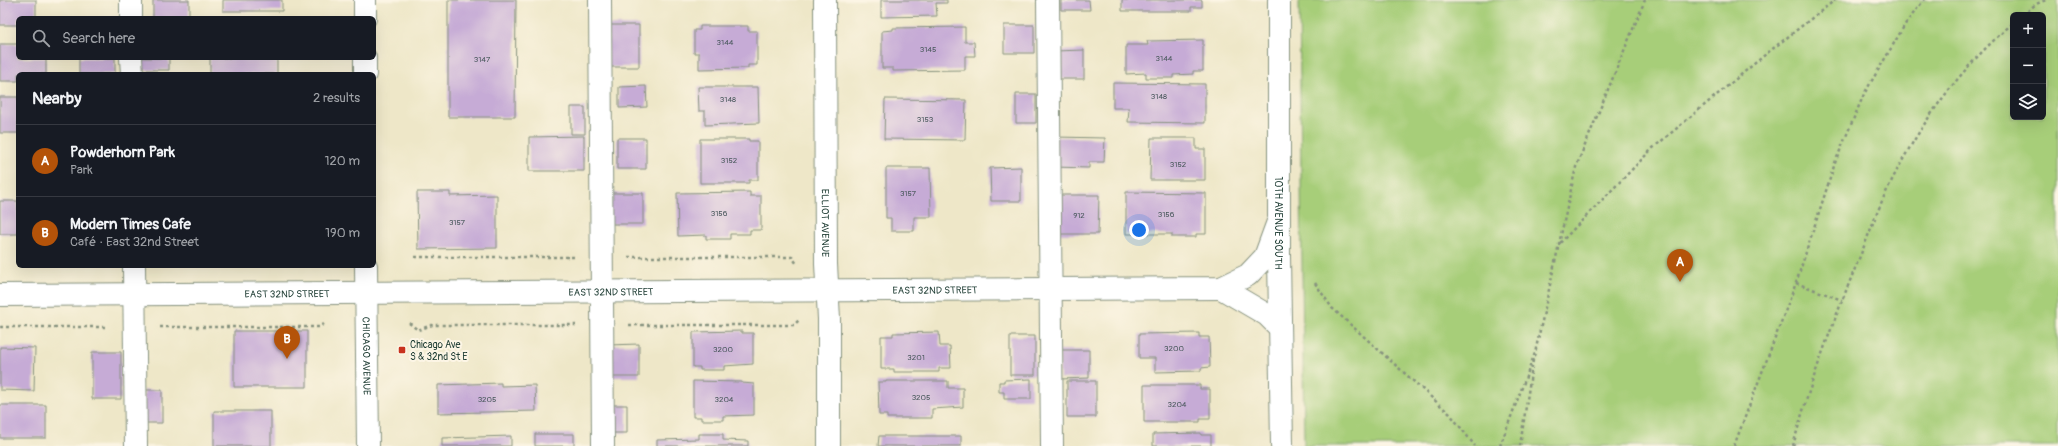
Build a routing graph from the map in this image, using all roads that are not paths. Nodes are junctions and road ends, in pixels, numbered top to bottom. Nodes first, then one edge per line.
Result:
1 (131, 0) edge
2 (365, 0) edge
3 (600, 0) edge
4 (825, 0) edge
5 (1048, 0) edge
6 (1279, 0) edge
7 (131, 16) edge
8 (365, 16) edge
9 (131, 60) edge
10 (365, 60) edge
11 (132, 72) edge
12 (365, 72) edge
13 (1279, 219) junction
14 (134, 268) edge
15 (366, 268) edge
16 (1049, 288) junction
17 (1221, 288) junction
18 (827, 291) junction
19 (601, 293) junction
20 (134, 294) junction
21 (366, 294) junction
22 (0, 295) edge
23 (1280, 328) junction
24 (136, 446) edge
25 (368, 446) edge
26 (603, 446) edge
27 (829, 446) edge
28 (1052, 446) edge
29 (1282, 446) edge

1 - 7 street
2 - 8 street
3 - 19 street
4 - 18 street, ELLIOT AVENUE
5 - 16 street
6 - 13 street, 10TH AVENUE SOUTH
9 - 11 street
10 - 12 street
13 - 17 street, EAST 32ND STREET
13 - 23 street, 10TH AVENUE SOUTH
14 - 20 street
15 - 21 street, CHICAGO AVENUE
16 - 17 street, EAST 32ND STREET
16 - 18 street, EAST 32ND STREET
16 - 28 street
17 - 23 street
18 - 19 street, EAST 32ND STREET
18 - 27 street, ELLIOT AVENUE
19 - 21 street, EAST 32ND STREET
19 - 26 street
20 - 21 street, EAST 32ND STREET
20 - 22 street, EAST 32ND STREET
20 - 24 street
21 - 25 street, CHICAGO AVENUE
23 - 29 street, 10TH AVENUE SOUTH

